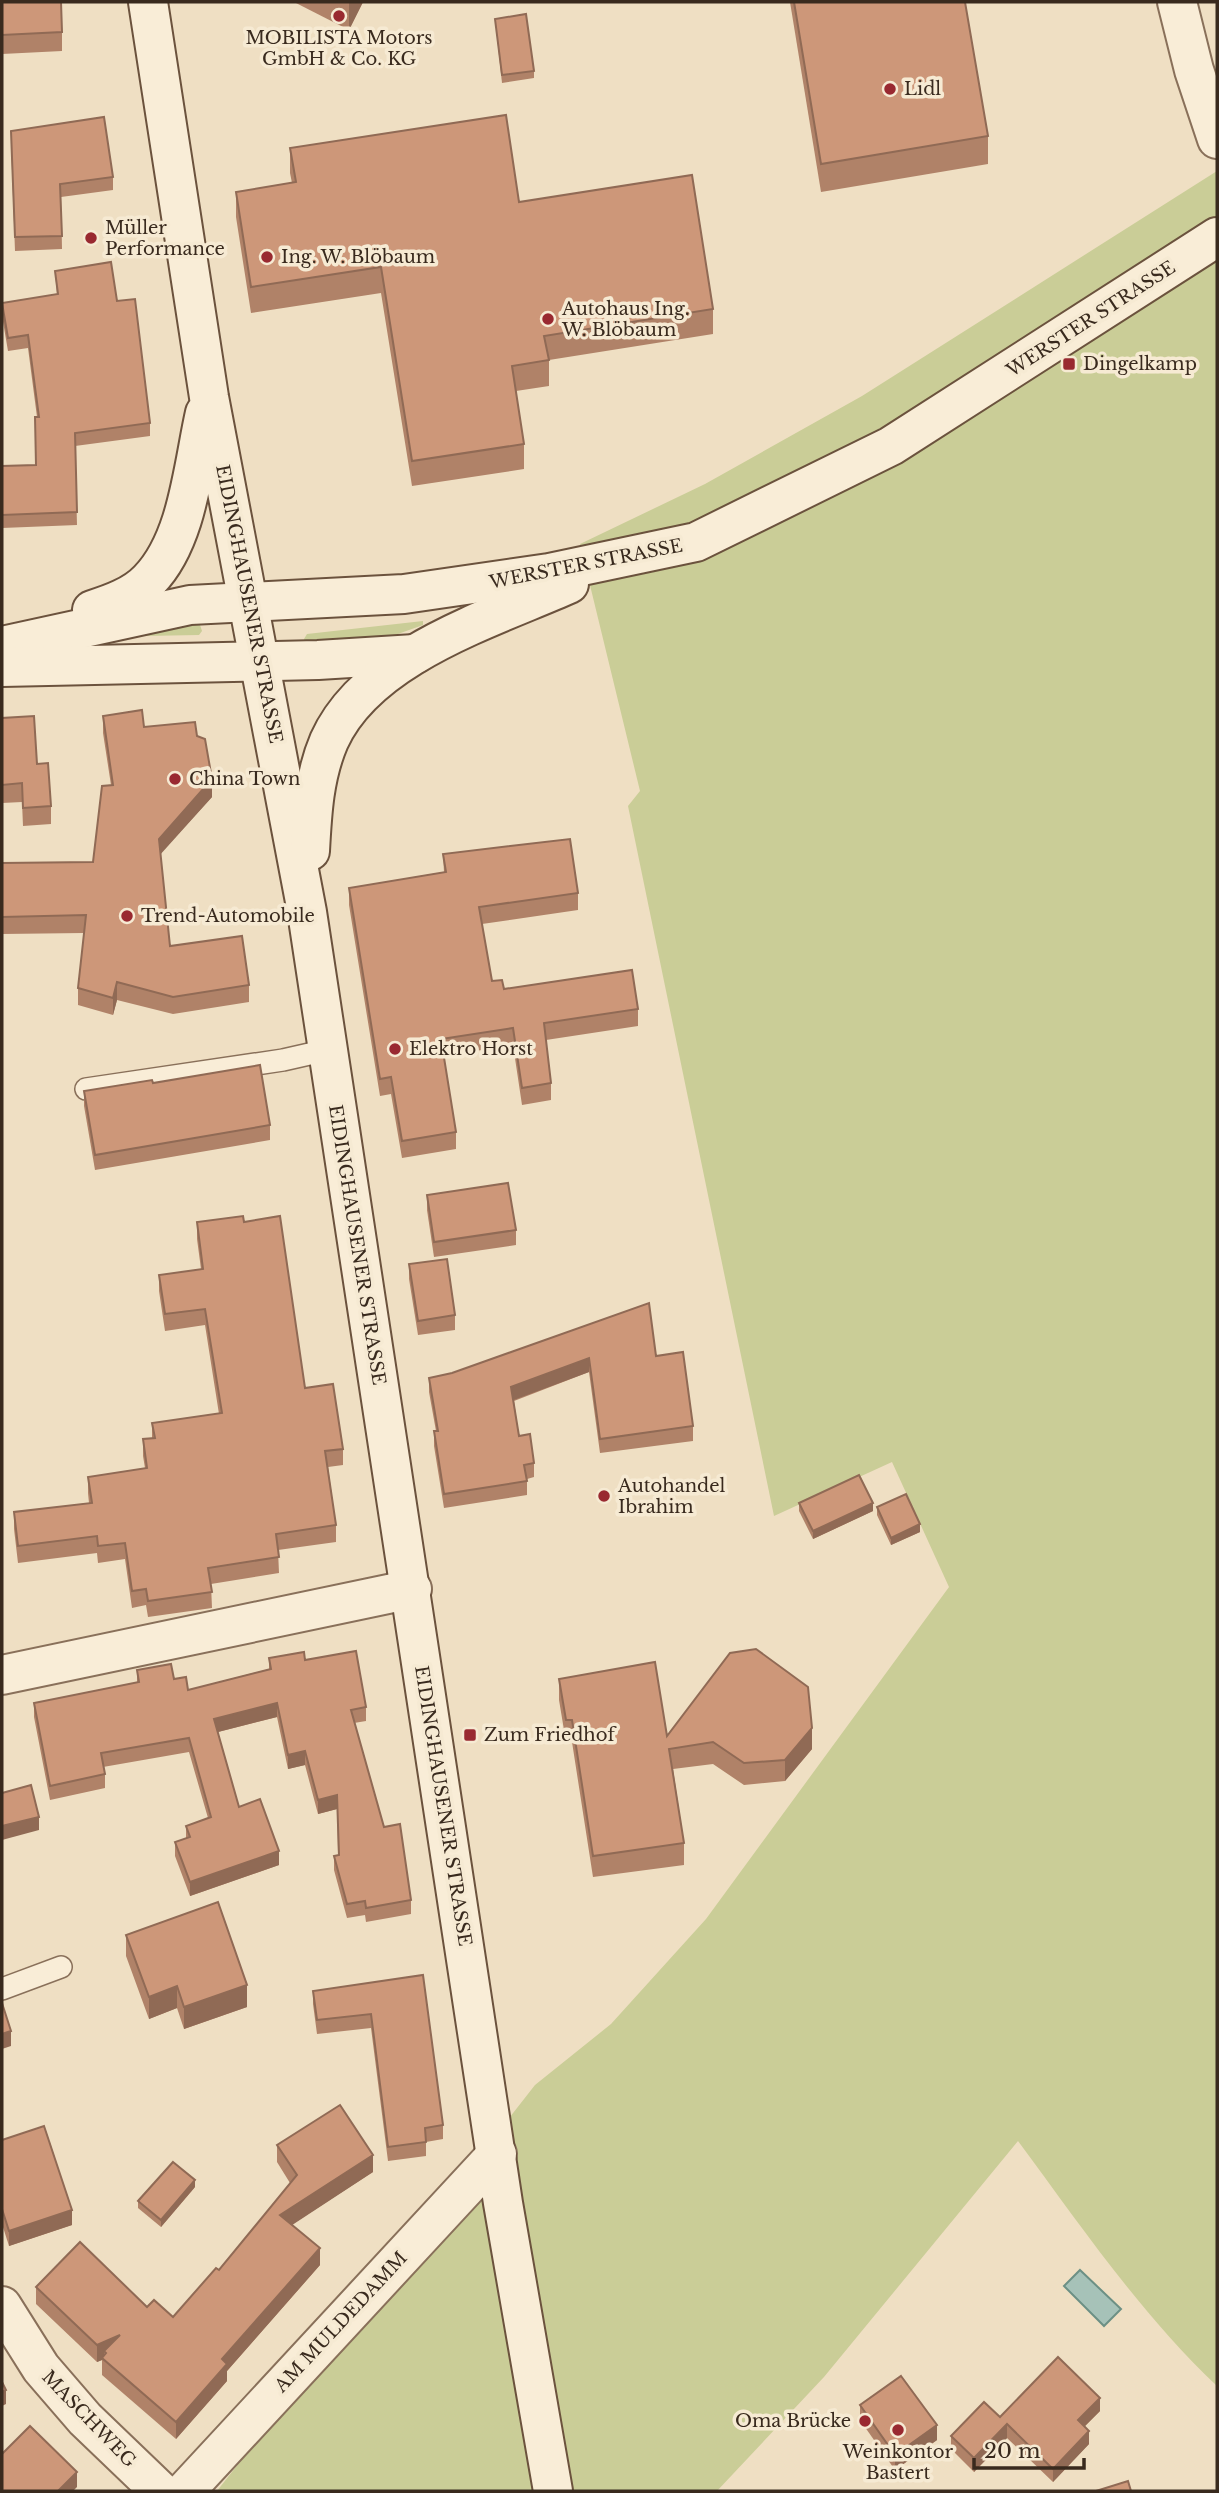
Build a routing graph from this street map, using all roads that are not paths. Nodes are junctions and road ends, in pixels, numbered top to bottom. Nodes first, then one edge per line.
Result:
1 (148, 2) edge
2 (1177, 2) edge
3 (1217, 139) edge
4 (1217, 237) edge
5 (209, 397) junction
6 (621, 560) junction
7 (246, 602) junction
8 (2, 644) edge
9 (415, 654) junction
10 (258, 660) junction
11 (2, 667) edge
12 (307, 912) junction
13 (327, 1050) junction
14 (86, 1089) edge
15 (412, 1589) junction
16 (2, 1675) edge
17 (61, 1967) dead end
18 (2, 1989) edge
19 (496, 2154) junction
20 (2, 2306) edge
21 (160, 2491) edge
22 (185, 2491) edge
23 (553, 2491) edge

1 - 5 main road, EIDINGHAUSENER STRASSE
2 - 3 main road
4 - 6 main road, WERSTER STRASSE
5 - 7 main road, EIDINGHAUSENER STRASSE
5 - 8 main road
6 - 7 main road, WERSTER STRASSE
6 - 9 main road
7 - 8 main road, WERSTER STRASSE
7 - 10 main road, EIDINGHAUSENER STRASSE
9 - 10 main road
9 - 12 main road
10 - 11 main road
10 - 12 main road, EIDINGHAUSENER STRASSE
12 - 13 main road, EIDINGHAUSENER STRASSE
13 - 14 lane
13 - 15 main road, EIDINGHAUSENER STRASSE
15 - 16 main road
15 - 19 main road, EIDINGHAUSENER STRASSE
17 - 18 lane
19 - 22 main road, AM MULDEDAMM
19 - 23 main road, EIDINGHAUSENER STRASSE
20 - 21 main road, MASCHWEG

